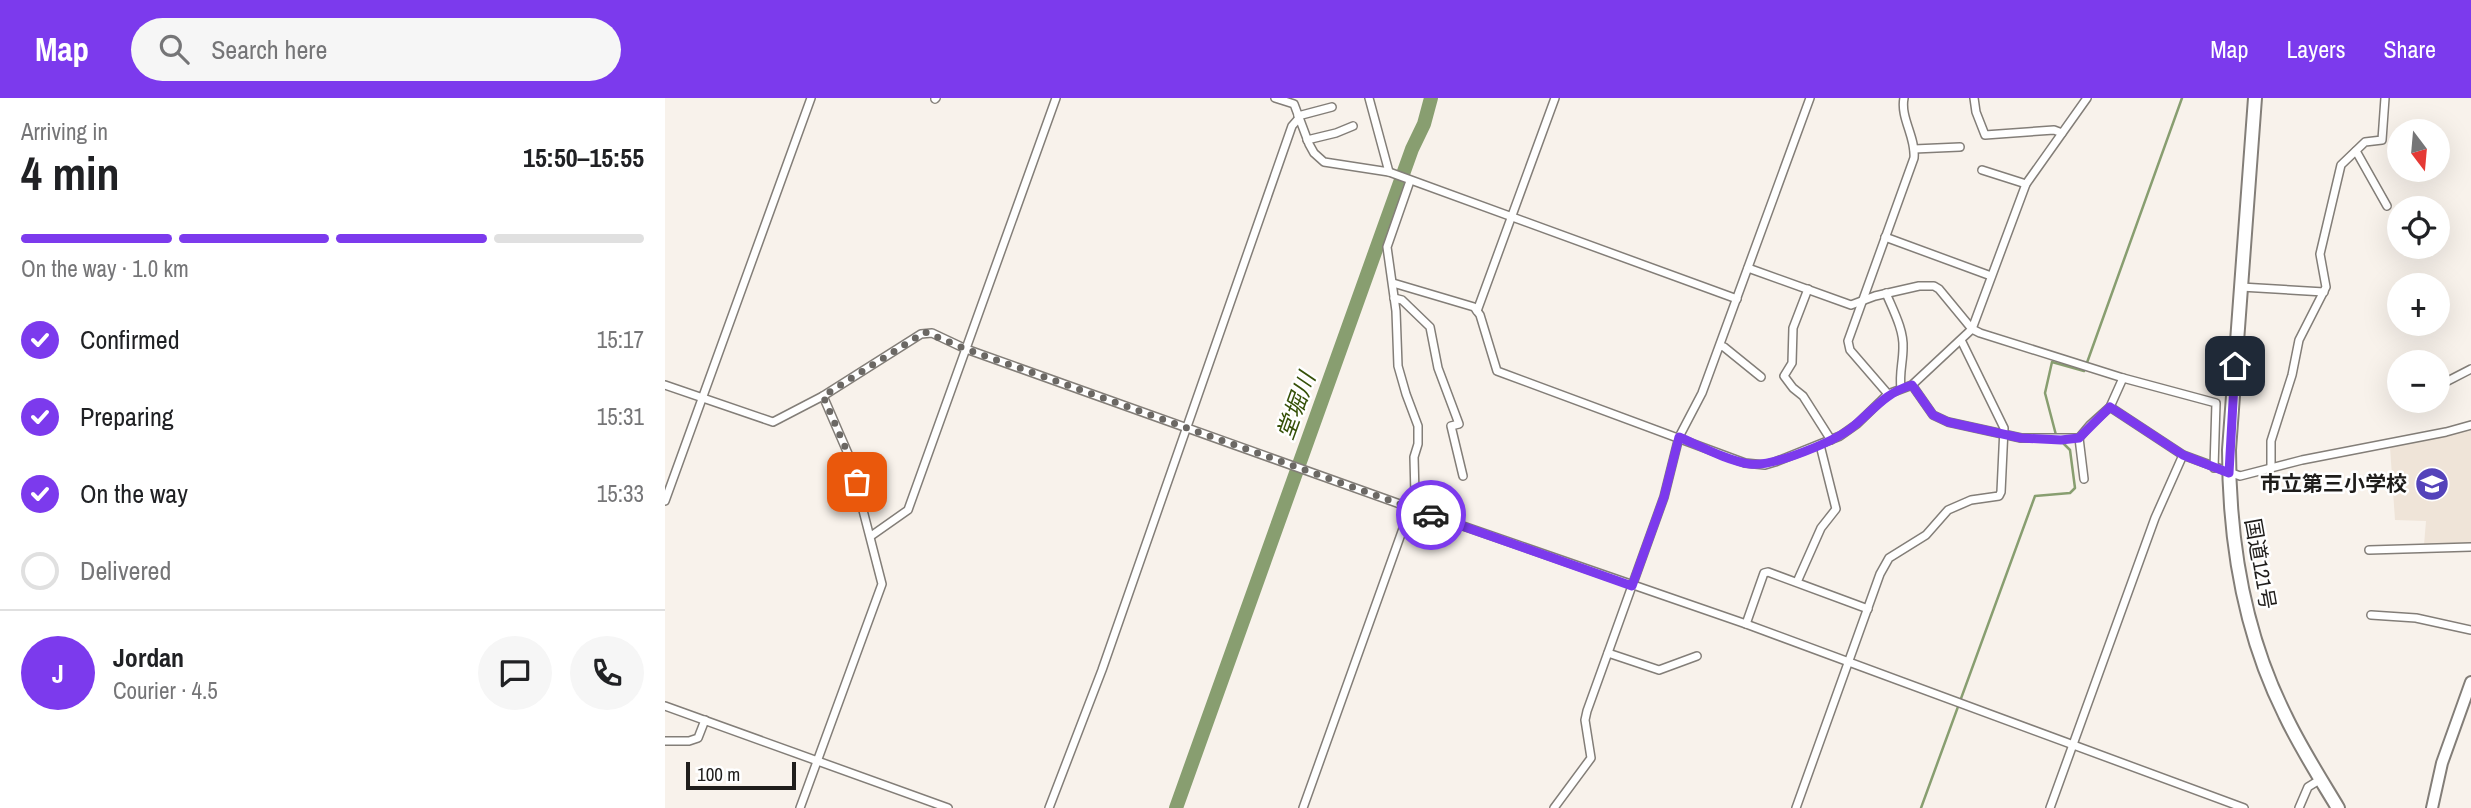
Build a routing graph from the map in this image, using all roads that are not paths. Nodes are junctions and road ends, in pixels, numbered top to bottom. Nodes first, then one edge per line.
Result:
1 (811, 98) edge
2 (1056, 98) edge
3 (1275, 98) edge
4 (1369, 98) edge
5 (1555, 98) edge
6 (1810, 98) edge
7 (1904, 98) edge
8 (1974, 98) edge
9 (2087, 98) edge
10 (2255, 98) edge
11 (2385, 98) edge
12 (1293, 101) edge
13 (1332, 107) dead end
14 (1299, 117) junction
15 (1353, 125) dead end
16 (2062, 133) junction
17 (1307, 140) junction
18 (1960, 147) dead end
19 (1915, 149) junction
20 (2356, 151) junction
21 (1982, 170) dead end
22 (1389, 172) junction
23 (1410, 181) junction
24 (2027, 184) junction
25 (2387, 206) dead end
26 (1511, 215) junction
27 (1885, 237) junction
28 (1748, 268) junction
29 (1991, 276) junction
30 (1393, 283) junction
31 (2241, 287) junction
32 (1808, 289) junction
33 (2324, 292) junction
34 (1886, 293) junction
35 (1394, 298) junction
36 (1737, 299) junction
37 (1860, 303) junction
38 (1477, 311) junction
39 (1972, 329) junction
40 (1961, 340) junction
41 (1720, 346) junction
42 (966, 349) junction
43 (2471, 369) edge
44 (1761, 377) dead end
45 (2123, 378) junction
46 (2450, 380) edge
47 (665, 385) edge
48 (1912, 385) junction
49 (1901, 388) junction
50 (1888, 394) junction
51 (823, 396) junction
52 (702, 398) junction
53 (2110, 407) junction
54 (2471, 425) edge
55 (1185, 426) junction
56 (2004, 435) junction
57 (1679, 437) junction
58 (2079, 438) junction
59 (1831, 440) junction
60 (1820, 445) junction
61 (2183, 455) junction
62 (2214, 468) junction
63 (2271, 468) junction
64 (2229, 473) junction
65 (1463, 476) dead end
66 (2084, 479) dead end
67 (665, 501) edge
68 (1411, 509) junction
69 (871, 537) junction
70 (2471, 547) edge
71 (2369, 550) dead end
72 (1797, 582) junction
73 (1632, 586) junction
74 (1868, 608) junction
75 (2371, 615) dead end
76 (1746, 624) junction
77 (2471, 630) edge
78 (1608, 653) junction
79 (1696, 656) dead end
80 (1849, 663) junction
81 (2471, 682) edge
82 (665, 706) edge
83 (705, 720) junction
84 (665, 741) edge
85 (2073, 744) junction
86 (817, 760) junction
87 (2321, 779) junction
88 (800, 808) edge
89 (948, 808) edge
90 (1049, 808) edge
91 (1303, 808) edge
92 (1554, 808) edge
93 (1796, 808) edge
94 (2050, 808) edge
95 (2244, 808) edge
96 (2299, 808) edge
97 (2339, 808) edge
98 (2432, 808) edge

1 - 52 street
2 - 42 street
3 - 12 street
4 - 22 street
5 - 26 street
6 - 28 street
7 - 19 street
8 - 16 street
9 - 16 street
10 - 31 highway, 国道121号
11 - 20 street
12 - 14 street
13 - 14 street
14 - 17 street
14 - 55 street
15 - 17 street
16 - 24 street
17 - 22 street
18 - 19 street
19 - 27 street
20 - 25 street
20 - 33 street
21 - 24 street
22 - 23 street
23 - 26 street
23 - 30 street
24 - 29 street
26 - 36 street
26 - 38 street
27 - 29 street
27 - 37 street
28 - 32 street
28 - 36 street
29 - 39 street
30 - 35 street
30 - 38 street
31 - 33 street
31 - 64 highway, 国道121号
32 - 37 street
32 - 59 street
33 - 63 street
34 - 37 street
34 - 39 street
34 - 49 street
35 - 65 street
35 - 68 street
36 - 41 street
37 - 50 street
38 - 57 street
39 - 40 street
39 - 45 street
40 - 48 street
40 - 56 street
41 - 44 street
41 - 57 street
42 - 51 street
42 - 55 street
42 - 69 street
43 - 46 street
45 - 53 street
45 - 62 street
47 - 52 street
48 - 49 street
48 - 56 street
49 - 50 street
50 - 59 street
51 - 52 street
51 - 69 street
52 - 67 street
53 - 58 street
53 - 61 street
54 - 63 street
55 - 68 street
55 - 90 street
56 - 58 street
56 - 74 street
57 - 60 street
57 - 73 street
58 - 66 street
59 - 60 street
60 - 72 street
61 - 62 street
61 - 85 street
62 - 64 street
63 - 64 street
64 - 87 highway, 国道121号
68 - 73 street
68 - 91 street
69 - 86 street
70 - 71 street
72 - 74 street
72 - 76 street
73 - 76 street
73 - 78 street
74 - 80 street
75 - 77 street
76 - 80 street
78 - 79 street
78 - 92 street
80 - 85 street
80 - 93 street
81 - 98 main road
82 - 83 street
83 - 84 street
83 - 86 street
85 - 94 street
85 - 95 street
86 - 88 street
86 - 89 street
87 - 96 street
87 - 97 highway, 国道121号

